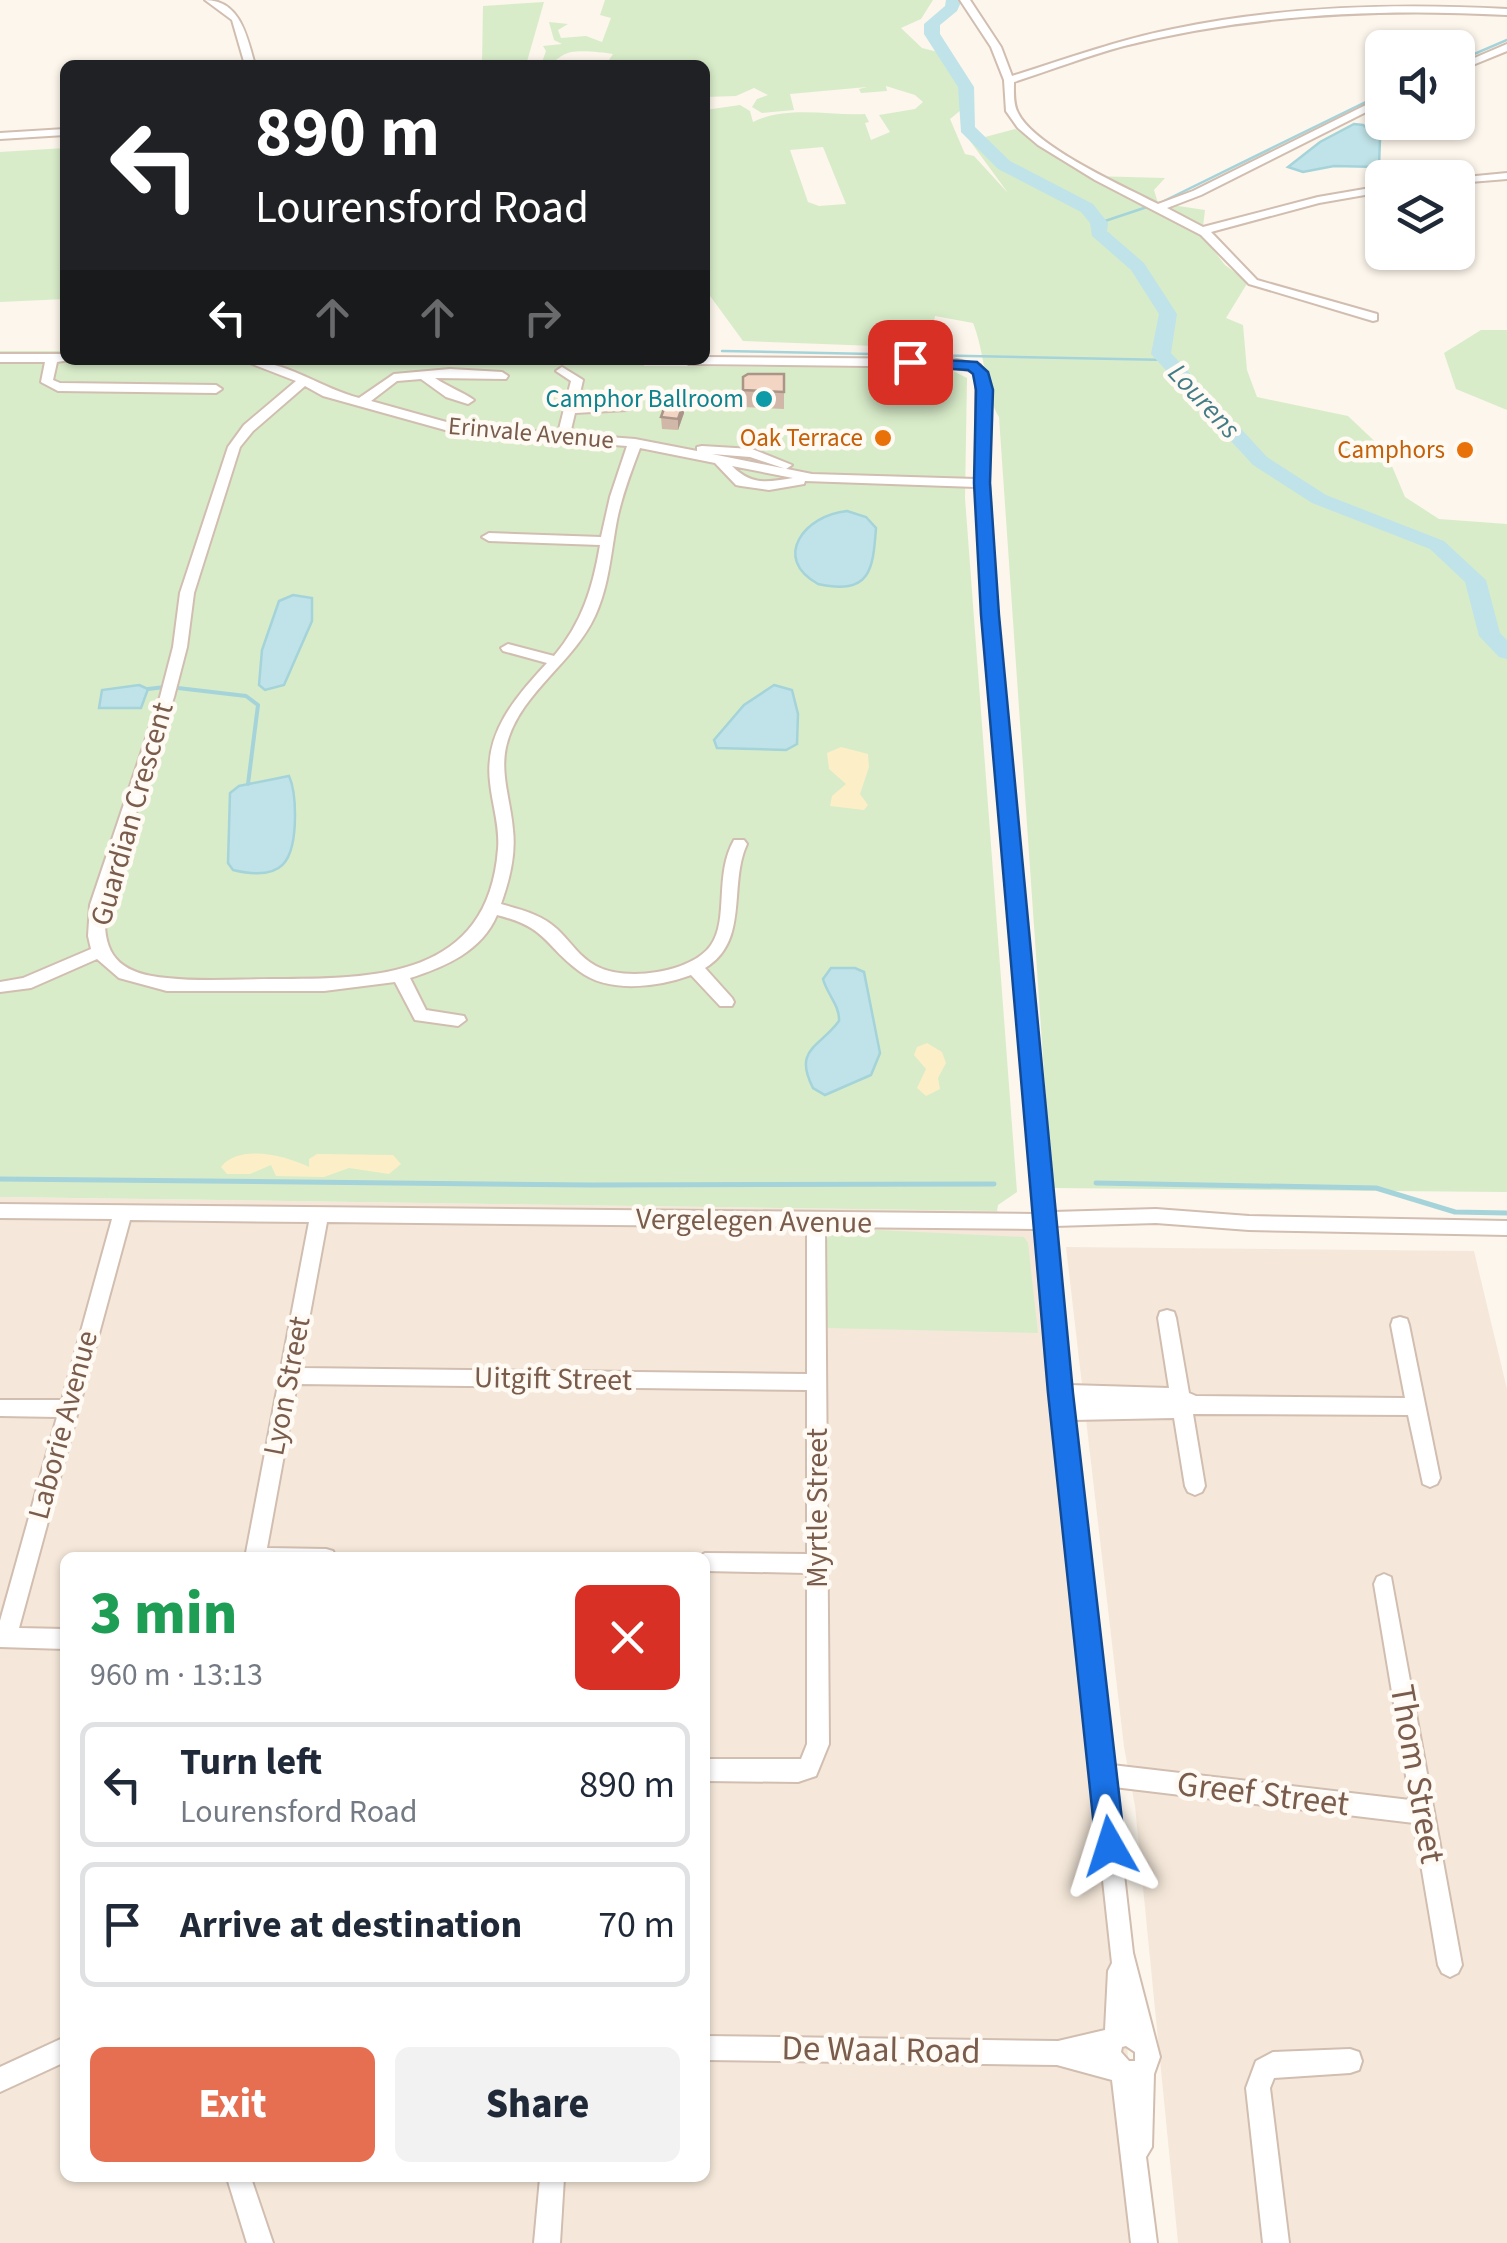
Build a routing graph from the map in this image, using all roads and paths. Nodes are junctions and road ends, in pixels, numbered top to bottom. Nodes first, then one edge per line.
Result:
1 (210, 0) edge
2 (965, 0) edge
3 (1507, 12) edge
4 (1507, 46) edge
5 (248, 60) edge
6 (1475, 60) edge
7 (1009, 80) junction
8 (1365, 108) edge
9 (60, 132) edge
10 (0, 136) edge
11 (1507, 176) edge
12 (1475, 179) edge
13 (1365, 192) edge
14 (1158, 208) junction
15 (1202, 231) junction
16 (1373, 316) dead end
17 (0, 358) edge
18 (59, 358) edge
19 (710, 360) edge
20 (263, 365) edge
21 (562, 371) dead end
22 (502, 376) dead end
23 (426, 378) junction
24 (306, 379) junction
25 (216, 389) dead end
26 (320, 390) junction
27 (289, 399) junction
28 (468, 400) dead end
29 (361, 404) junction
30 (628, 406) dead end
31 (568, 410) junction
32 (563, 437) junction
33 (635, 443) junction
34 (662, 449) junction
35 (691, 455) junction
36 (786, 465) junction
37 (811, 477) junction
38 (982, 480) junction
39 (489, 537) dead end
40 (608, 540) junction
41 (508, 648) dead end
42 (555, 661) junction
43 (740, 844) dead end
44 (493, 908) junction
45 (99, 952) junction
46 (695, 968) junction
47 (401, 976) junction
48 (2, 987) edge
49 (726, 1002) dead end
50 (458, 1020) dead end
51 (0, 1211) edge
52 (122, 1213) junction
53 (319, 1215) junction
54 (1046, 1221) junction
55 (816, 1222) junction
56 (1507, 1228) edge
57 (1167, 1318) dead end
58 (1400, 1325) dead end
59 (289, 1376) junction
60 (817, 1382) junction
61 (1061, 1402) junction
62 (1186, 1404) junction
63 (1414, 1406) junction
64 (0, 1408) edge
65 (67, 1409) junction
66 (1430, 1478) dead end
67 (1196, 1486) dead end
68 (256, 1552) edge
69 (710, 1562) edge
70 (817, 1564) junction
71 (1384, 1584) dead end
72 (3, 1637) edge
73 (60, 1639) edge
74 (710, 1770) edge
75 (1103, 1775) junction
76 (1424, 1813) junction
77 (1450, 1965) dead end
78 (1123, 2038) junction
79 (710, 2048) edge
80 (60, 2051) edge
81 (1057, 2053) junction
82 (1350, 2061) dead end
83 (1127, 2072) junction
84 (0, 2080) edge
85 (240, 2182) edge
86 (552, 2182) edge
87 (260, 2243) edge
88 (546, 2243) edge
89 (1144, 2243) edge
90 (1276, 2243) edge

1 - 5 street
2 - 7 street
3 - 7 street
4 - 6 street
7 - 14 street
8 - 14 street
9 - 10 street
11 - 12 street
13 - 15 street
14 - 15 street
15 - 16 street
17 - 18 street
18 - 25 street
19 - 38 street
20 - 24 street, Erinvale Avenue
21 - 31 street
22 - 23 street
23 - 28 street
23 - 29 street
24 - 26 street, Erinvale Avenue
24 - 27 street, Guardian Crescent
26 - 27 street, Guardian Crescent
26 - 29 street, Erinvale Avenue
27 - 45 street, Guardian Crescent
29 - 32 street, Erinvale Avenue
30 - 31 street
31 - 32 street
32 - 33 street, Erinvale Avenue
33 - 34 street, Erinvale Avenue
33 - 40 street, Guardian Crescent
34 - 35 street, Erinvale Avenue
34 - 36 street
35 - 36 street
35 - 37 street, Erinvale Avenue
36 - 37 street
37 - 38 street
38 - 54 street
39 - 40 street
40 - 42 street, Guardian Crescent
41 - 42 street
42 - 44 street, Guardian Crescent
43 - 46 street
44 - 46 street
44 - 47 street, Guardian Crescent
45 - 47 street, Guardian Crescent
45 - 48 street
46 - 49 street
47 - 50 street
51 - 52 street, Vergelegen Avenue
52 - 53 street, Vergelegen Avenue
52 - 65 street, Laborie Avenue
53 - 55 street, Vergelegen Avenue
53 - 59 street, Lyon Street
54 - 55 street, Vergelegen Avenue
54 - 56 street, Vergelegen Avenue
54 - 61 street
55 - 60 street, Myrtle Street
57 - 62 street
58 - 63 street
59 - 60 street, Uitgift Street
59 - 68 street, Lyon Street
60 - 70 street, Myrtle Street
61 - 62 street
61 - 75 street
62 - 63 street
62 - 67 street
63 - 66 street
64 - 65 street
65 - 72 street, Laborie Avenue
69 - 70 street
70 - 74 street, Myrtle Street
71 - 76 street, Thom Street
72 - 73 street
75 - 76 street, Greef Street
75 - 78 street
76 - 77 street, Thom Street
78 - 81 street, De Waal Road
78 - 83 street
78 - 83 street
79 - 81 street, De Waal Road
80 - 84 street
81 - 83 street, De Waal Road
82 - 90 street
83 - 89 street
85 - 87 street
86 - 88 street

